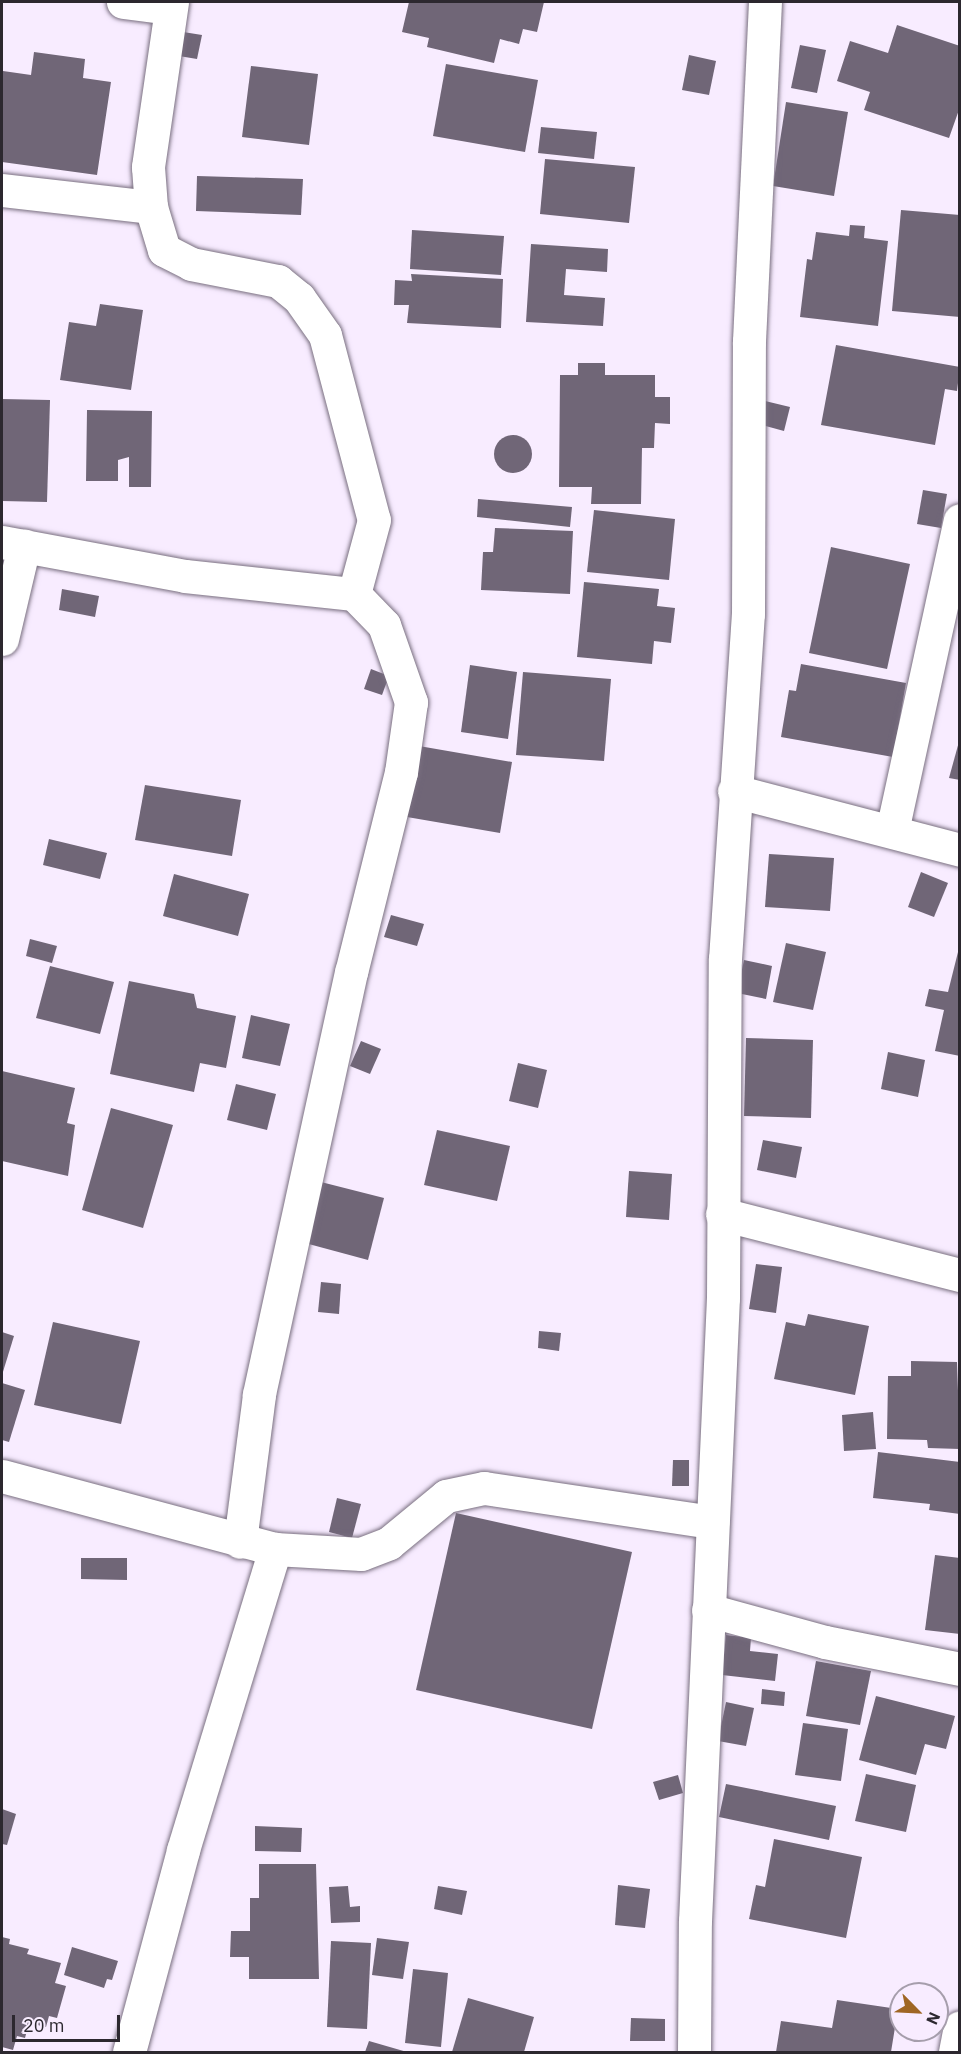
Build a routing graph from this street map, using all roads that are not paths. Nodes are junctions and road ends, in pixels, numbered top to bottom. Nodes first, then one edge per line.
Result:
1 (123, 2) edge
2 (765, 2) edge
3 (171, 5) edge
4 (2, 190) edge
5 (151, 207) junction
6 (960, 520) edge
7 (13, 544) edge
8 (354, 594) junction
9 (2, 639) edge
10 (734, 791) junction
11 (892, 831) junction
12 (960, 850) edge
13 (722, 1214) junction
14 (960, 1275) edge
15 (2, 1476) edge
16 (712, 1522) junction
17 (240, 1542) junction
18 (275, 1549) junction
19 (708, 1610) junction
20 (960, 1669) edge
21 (960, 2027) edge
22 (129, 2052) edge
23 (694, 2052) edge
24 (955, 2052) edge

1 - 3 street
2 - 10 street
3 - 5 street
4 - 5 street
5 - 8 street
6 - 11 street
7 - 8 street
7 - 9 street
8 - 17 street
10 - 11 street
10 - 13 street
11 - 12 street
13 - 14 street
13 - 16 street
15 - 17 street
16 - 18 street
16 - 19 street
17 - 18 street
18 - 22 street
19 - 20 street
19 - 23 street
21 - 24 street

